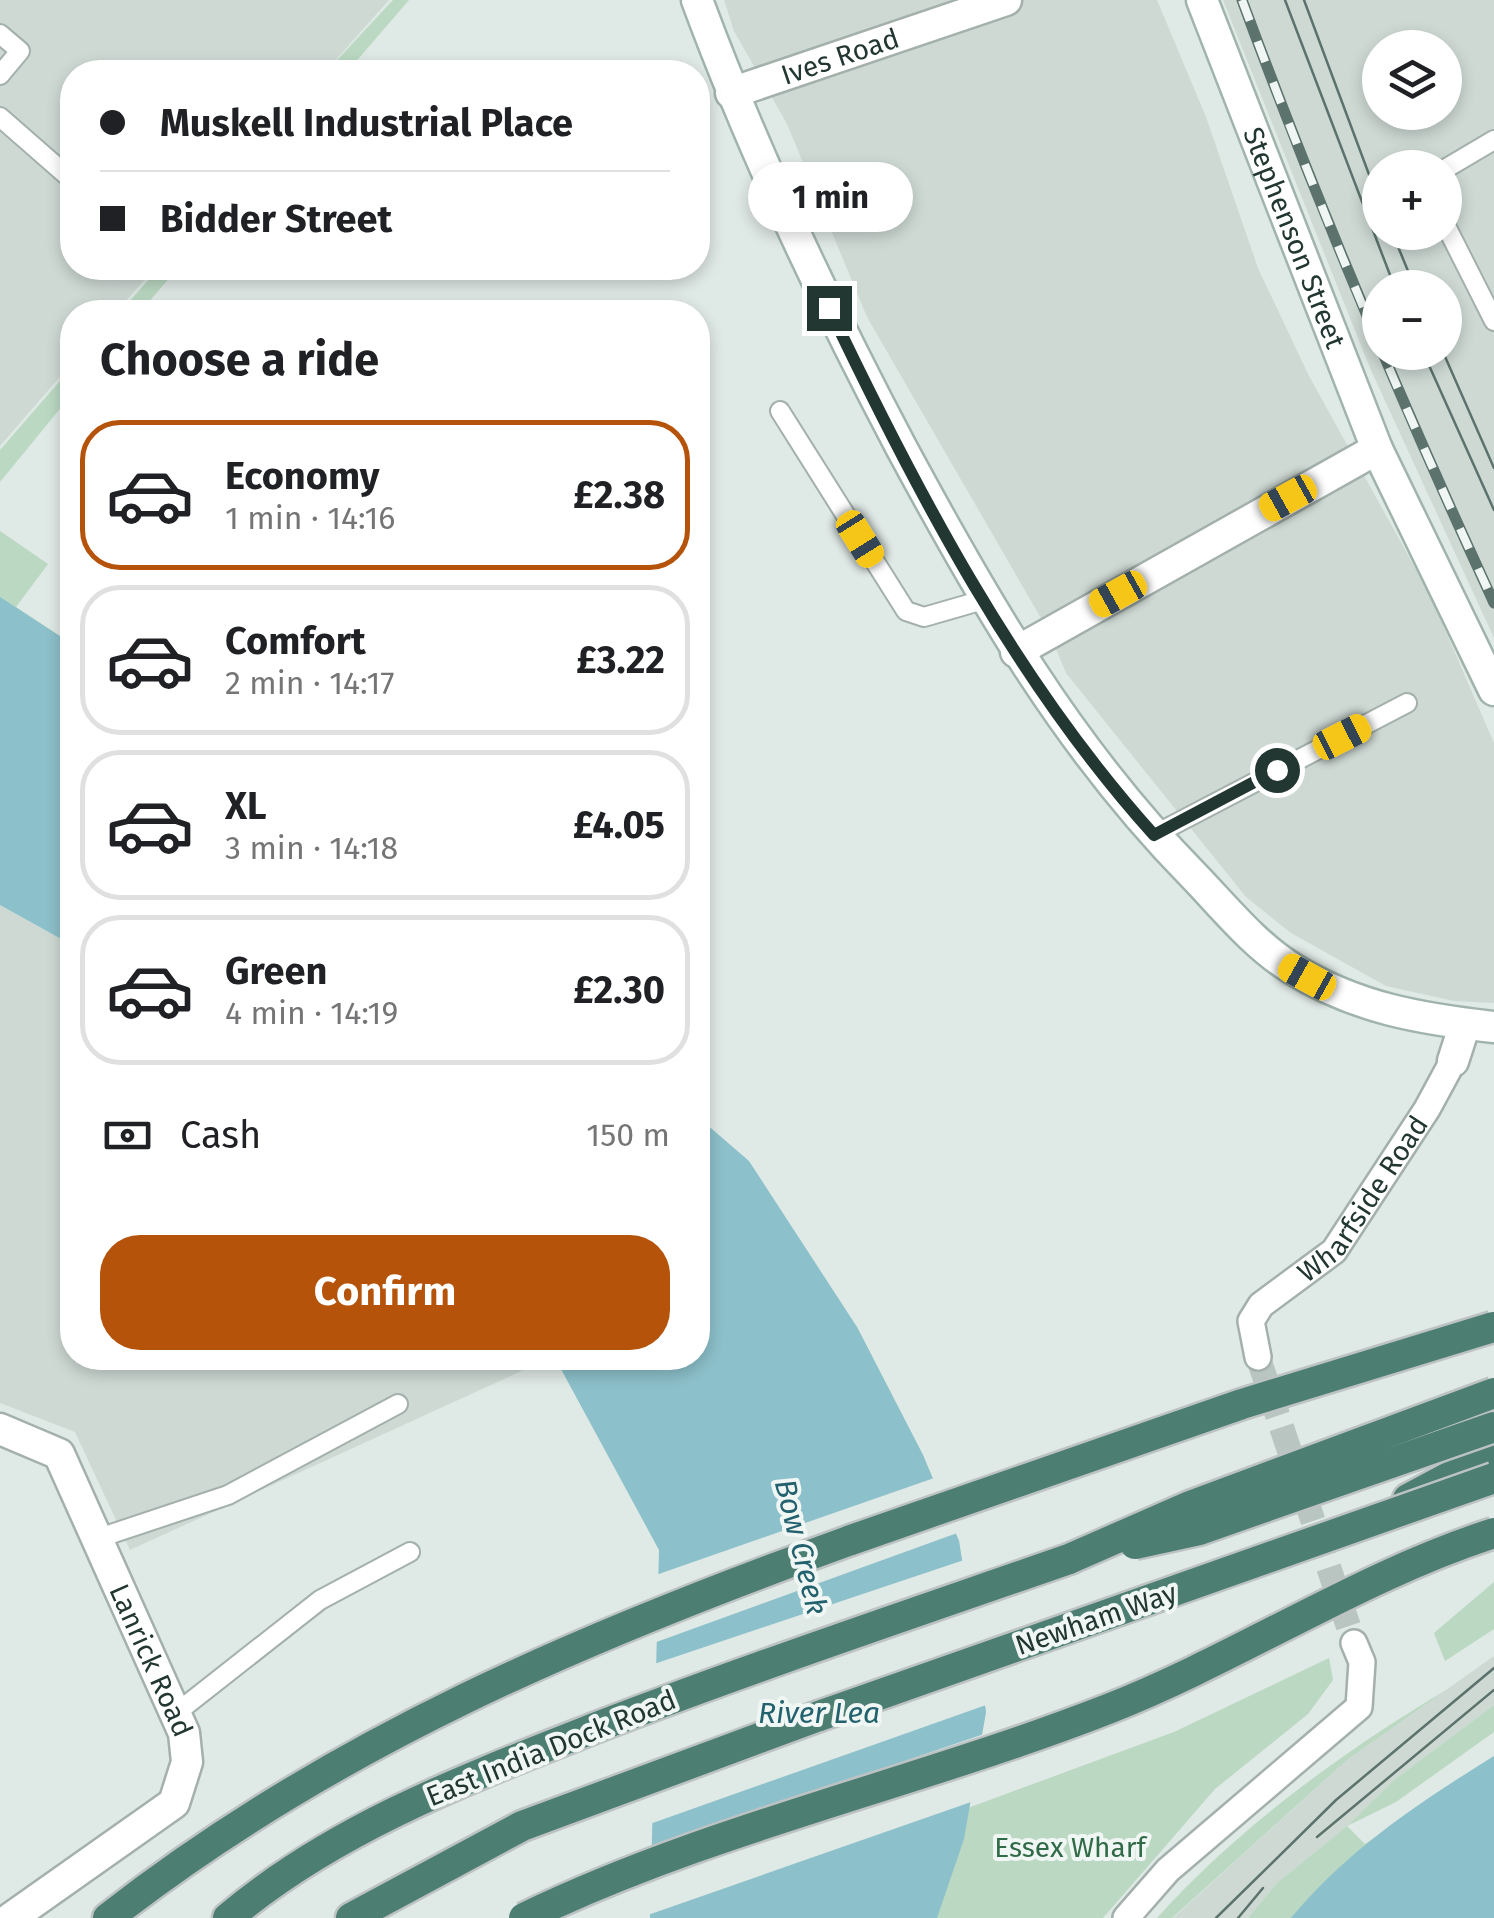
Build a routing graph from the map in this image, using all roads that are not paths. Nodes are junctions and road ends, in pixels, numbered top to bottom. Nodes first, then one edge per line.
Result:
1 (696, 0) edge
2 (1006, 0) edge
3 (1202, 0) edge
4 (0, 34) edge
5 (0, 74) edge
6 (731, 93) junction
7 (0, 117) edge
8 (1494, 140) edge
9 (1462, 158) edge
10 (60, 170) edge
11 (1458, 250) edge
12 (1494, 321) edge
13 (780, 412) dead end
14 (1377, 448) junction
15 (983, 600) junction
16 (1016, 652) junction
17 (1494, 690) edge
18 (1407, 703) dead end
19 (1154, 835) junction
20 (1480, 1025) edge
21 (1452, 1060) joint
22 (1494, 1327) edge
23 (1258, 1356) tunnel mouth
24 (1494, 1392) edge
25 (398, 1404) dead end
26 (1494, 1427) edge
27 (0, 1429) edge
28 (1494, 1453) edge
29 (1494, 1478) edge
30 (1371, 1518) junction
31 (1494, 1533) edge
32 (96, 1539) junction
33 (410, 1552) dead end
34 (1069, 1559) junction
35 (880, 1624) joint
36 (1354, 1643) tunnel mouth
37 (175, 1714) junction
38 (411, 1886) junction
39 (229, 1915) edge
40 (11, 1918) edge
41 (108, 1918) edge
42 (351, 1918) edge
43 (376, 1918) edge
44 (524, 1918) edge
45 (1126, 1918) edge

1 - 6 main road
2 - 6 main road, Ives Road
3 - 14 main road, Stephenson Street
4 - 5 lane
6 - 15 main road
7 - 10 lane
8 - 9 lane
11 - 12 lane
13 - 15 lane
14 - 16 main road
14 - 17 main road, Stephenson Street
15 - 16 main road
16 - 19 main road
18 - 19 lane
19 - 20 main road
20 - 21 main road, Wharfside Road
21 - 23 street, Wharfside Road
22 - 41 highway, bridge
24 - 34 highway, Newham Way, bridge
25 - 32 lane
26 - 34 highway, Newham Way, bridge
27 - 32 main road, Lanrick Road
28 - 30 highway, Newham Way, bridge
29 - 30 highway, Newham Way, bridge
30 - 38 highway, Newham Way, bridge
31 - 44 highway, bridge
32 - 37 main road, Lanrick Road
33 - 37 lane
34 - 35 highway, Newham Way
35 - 39 highway, East India Dock Road
36 - 45 street
37 - 40 main road, Lanrick Road
38 - 42 highway
38 - 43 highway

